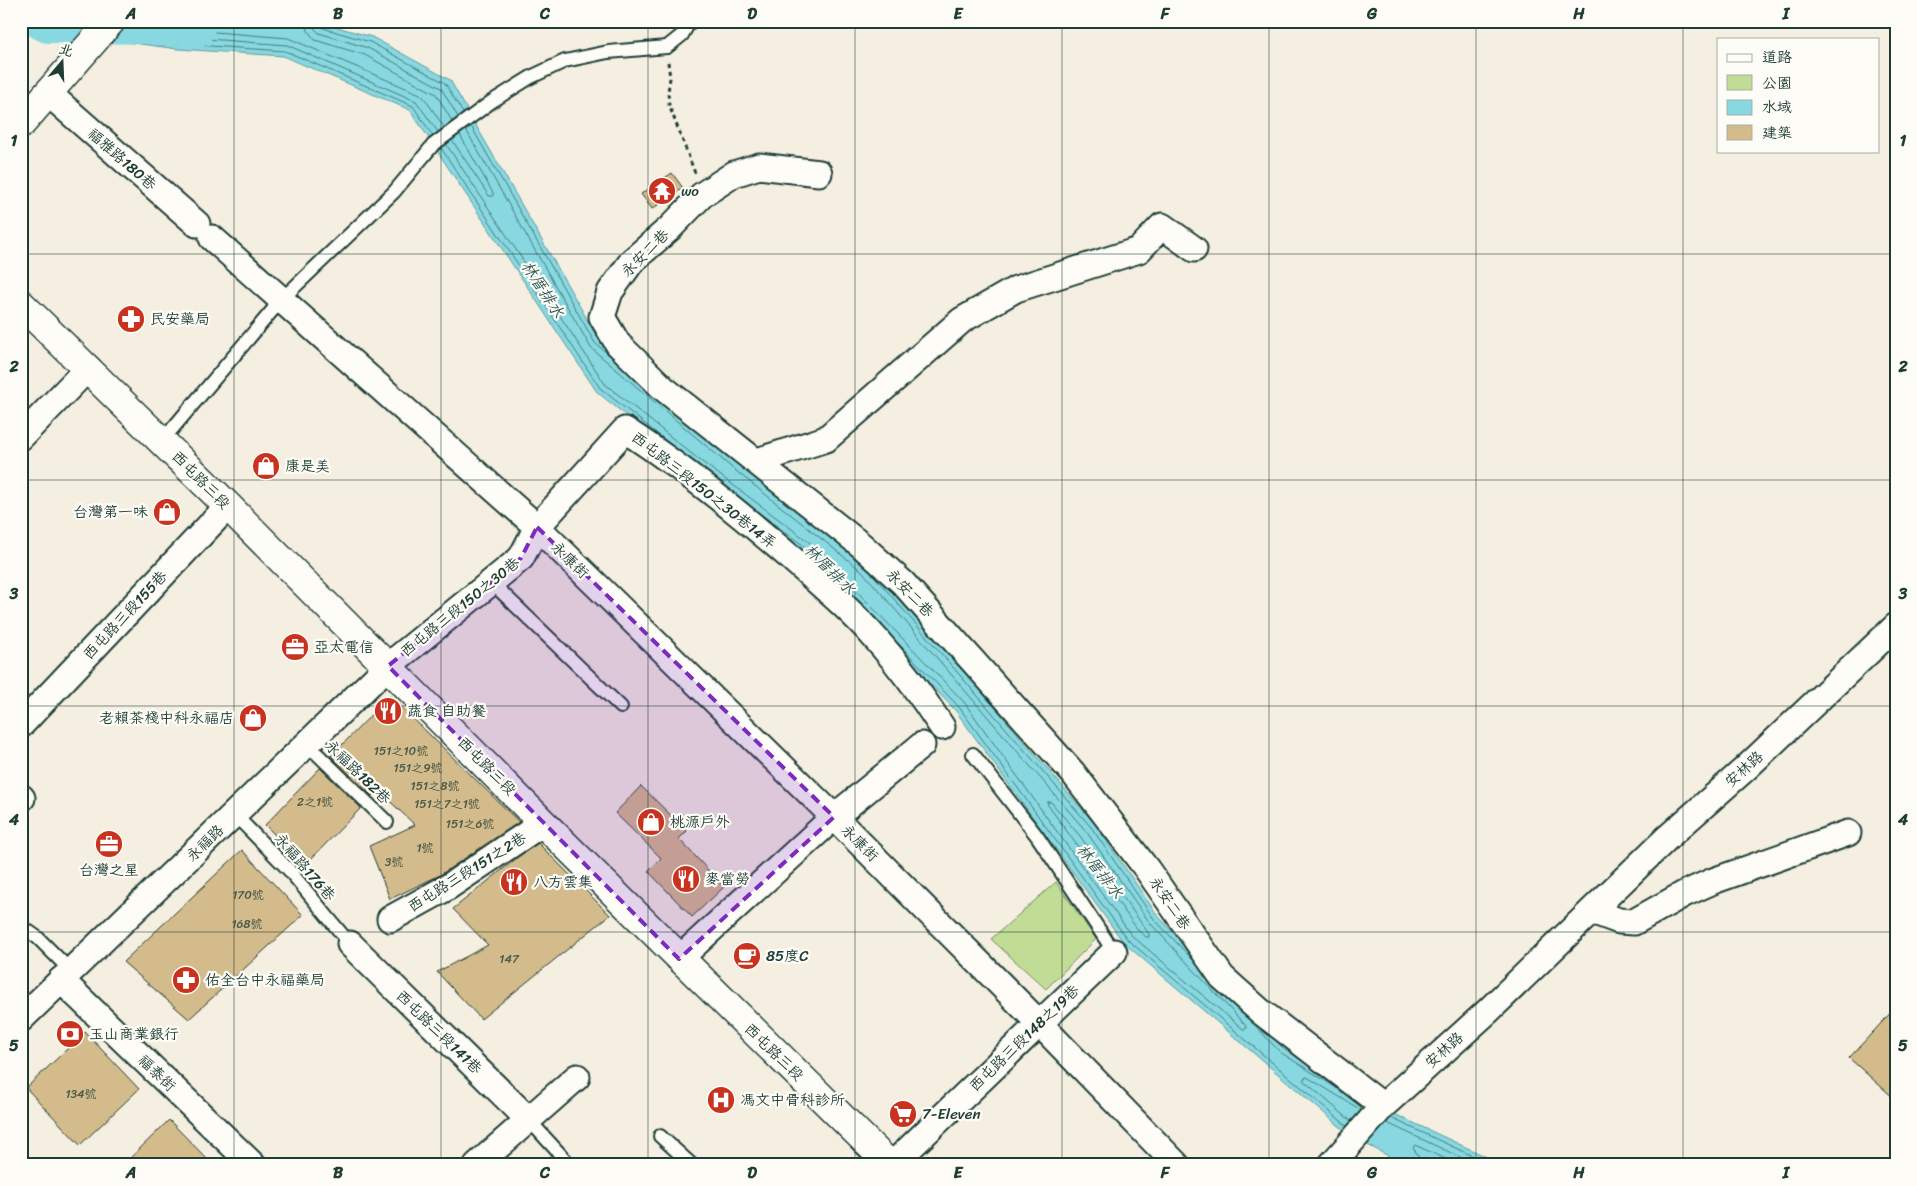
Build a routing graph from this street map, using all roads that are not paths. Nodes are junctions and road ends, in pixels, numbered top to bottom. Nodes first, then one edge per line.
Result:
1 (111, 21) edge
2 (690, 21) edge
3 (48, 93) junction
4 (21, 124) edge
5 (819, 173) dead end
6 (680, 204) road end
7 (1194, 249) dead end
8 (282, 300) junction
9 (21, 304) edge
10 (602, 317) junction
11 (88, 368) junction
12 (625, 430) joint
13 (21, 437) edge
14 (162, 441) junction
15 (756, 461) junction
16 (228, 506) junction
17 (537, 527) junction
18 (491, 582) junction
19 (1896, 626) edge
20 (388, 666) junction
21 (621, 707) dead end
22 (21, 725) edge
23 (942, 727) dead end
24 (307, 744) junction
25 (922, 744) dead end
26 (973, 754) dead end
27 (234, 814) junction
28 (834, 817) junction
29 (387, 822) dead end
30 (543, 823) junction
31 (1848, 833) dead end
32 (1592, 911) junction
33 (390, 919) dead end
34 (21, 926) edge
35 (350, 944) joint
36 (1114, 952) joint
37 (680, 959) junction
38 (66, 976) junction
39 (21, 1019) edge
40 (1039, 1023) junction
41 (577, 1077) dead end
42 (1383, 1106) junction
43 (528, 1119) junction
44 (660, 1136) dead end
45 (1343, 1160) edge
46 (253, 1165) edge
47 (477, 1165) edge
48 (570, 1165) edge
49 (692, 1165) edge
50 (891, 1165) edge
51 (1177, 1165) edge

1 - 3 street
2 - 8 lane
3 - 4 street
3 - 8 street, 福雅路180巷
5 - 10 street, 永安二巷
6 - 10 street
7 - 15 street
8 - 14 lane
8 - 17 street, 永康街
9 - 11 street, 西屯路三段
10 - 15 street, 永安二巷
11 - 13 street
11 - 14 street, 西屯路三段
12 - 17 street, 西屯路三段150之30巷
12 - 23 street, 西屯路三段150之30巷14弄
14 - 16 street, 西屯路三段
15 - 42 street, 永安二巷
16 - 20 street, 西屯路三段
16 - 22 street, 西屯路三段155巷
17 - 18 street, 西屯路三段150之30巷
17 - 28 street, 永康街
18 - 20 street, 西屯路三段150之30巷
18 - 21 lane
19 - 32 street, 安林路
20 - 24 street, 永福路
20 - 30 street, 西屯路三段
24 - 27 street, 永福路
24 - 29 lane, 永福路182巷
25 - 28 street
26 - 36 lane
27 - 35 lane, 永福路176巷
27 - 38 street, 永福路
28 - 37 street
28 - 40 street, 永康街
30 - 33 street, 西屯路三段151之2巷
30 - 37 street, 西屯路三段
31 - 32 street
32 - 42 street, 安林路
34 - 38 lane
35 - 43 street, 西屯路三段141巷
36 - 40 street, 西屯路三段148之19巷
37 - 50 street, 西屯路三段
38 - 39 street, 永福路
38 - 46 street, 福泰街
40 - 50 street, 西屯路三段148之19巷
40 - 51 street, 永康街
41 - 43 street
42 - 45 street, 安林路
43 - 47 street
43 - 48 lane
44 - 49 lane

